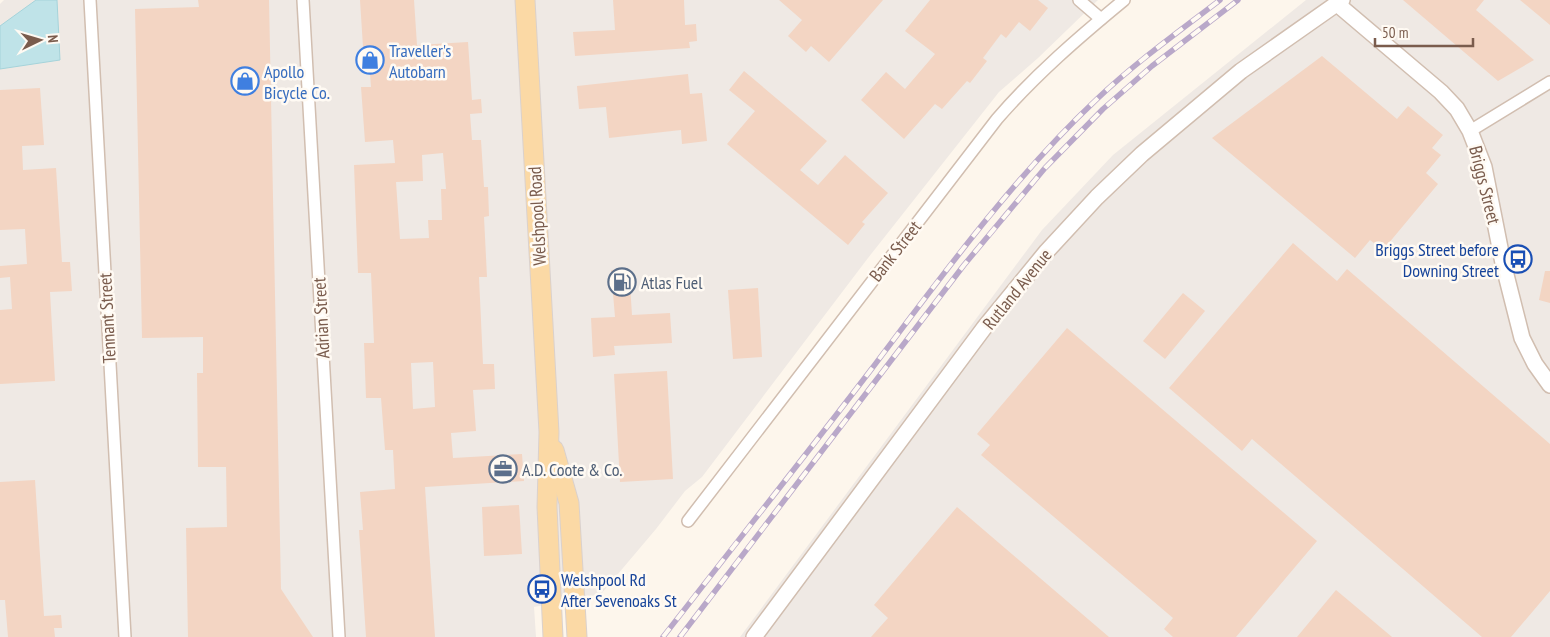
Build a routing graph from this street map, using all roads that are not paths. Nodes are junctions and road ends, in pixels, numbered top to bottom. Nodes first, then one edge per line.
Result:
1 (90, 0) edge
2 (303, 0) edge
3 (525, 0) edge
4 (1079, 0) edge
5 (1124, 0) edge
6 (1339, 2) edge
7 (1101, 19) junction
8 (1550, 82) edge
9 (1470, 131) junction
10 (1549, 381) edge
11 (549, 432) junction
12 (688, 521) dead end
13 (125, 637) edge
14 (339, 637) edge
15 (553, 637) edge
16 (577, 637) edge
17 (754, 637) edge

1 - 13 street, Tennant Street
2 - 14 street, Adrian Street
3 - 11 main road, Welshpool Road
4 - 7 street
5 - 7 street, Bank Street
6 - 9 street, Briggs Street
6 - 17 street, Rutland Avenue
7 - 12 street, Bank Street
8 - 9 street
9 - 10 street, Briggs Street
11 - 15 main road, Welshpool Road
11 - 16 main road, Welshpool Road

